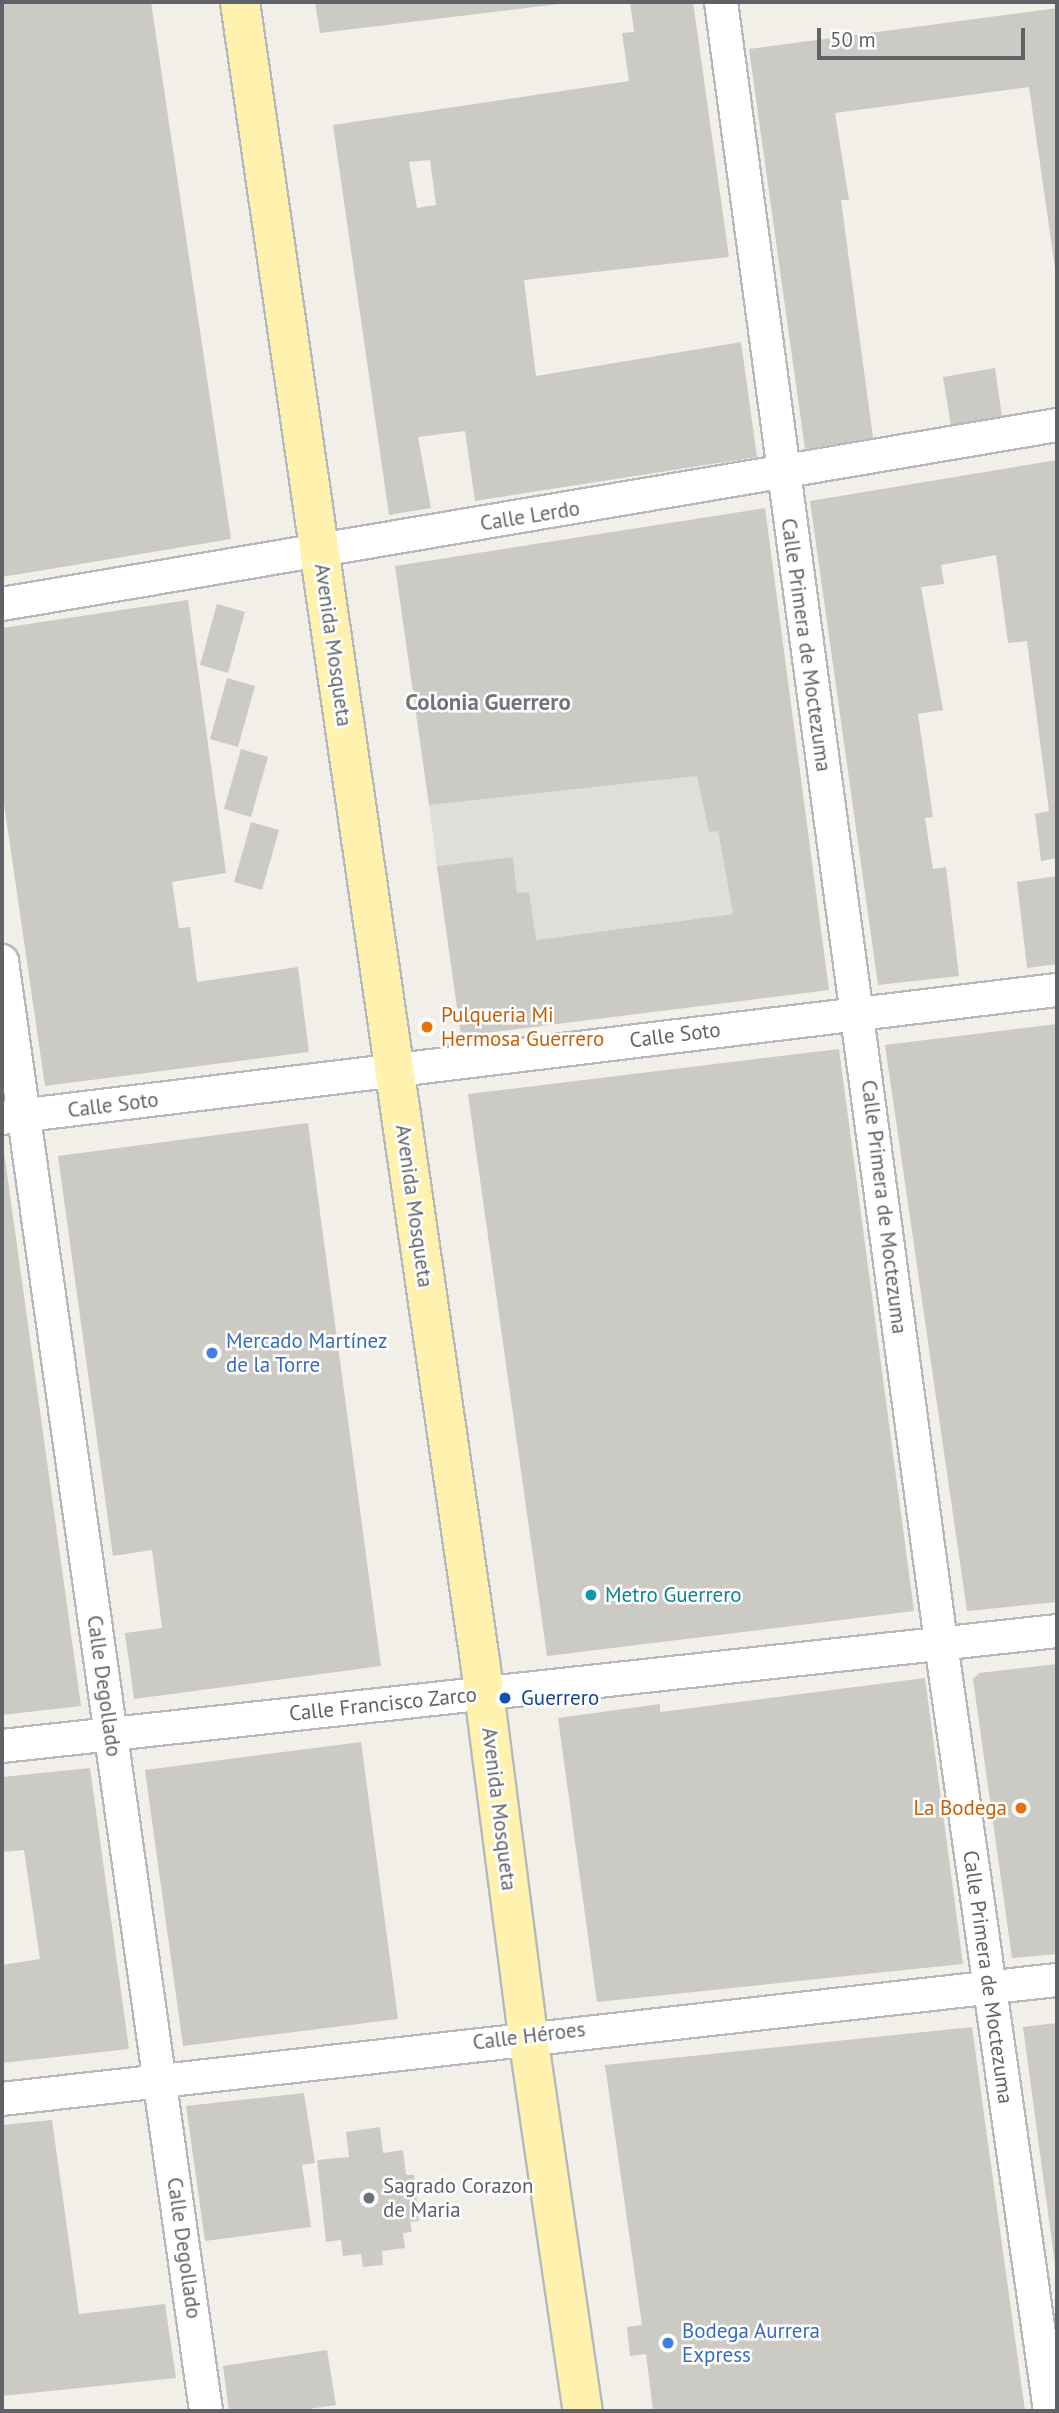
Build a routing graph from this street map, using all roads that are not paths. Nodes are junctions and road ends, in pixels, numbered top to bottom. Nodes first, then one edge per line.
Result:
1 (240, 2) edge
2 (721, 2) edge
3 (1057, 425) edge
4 (782, 475) junction
5 (319, 549) junction
6 (2, 604) edge
7 (2, 961) edge
8 (1057, 990) edge
9 (859, 1013) junction
10 (394, 1070) junction
11 (12, 1117) edge
12 (1057, 1631) edge
13 (941, 1643) junction
14 (484, 1693) junction
15 (111, 1734) junction
16 (2, 1746) edge
17 (1057, 1980) edge
18 (988, 1986) junction
19 (528, 2036) junction
20 (161, 2082) junction
21 (2, 2099) edge
22 (206, 2411) edge
23 (583, 2411) edge
24 (1050, 2411) edge

1 - 5 main road, Avenida Mosqueta
2 - 4 street, Calle Primera de Moctezuma
3 - 4 street, Calle Lerdo
4 - 5 street, Calle Lerdo
4 - 9 street, Calle Primera de Moctezuma
5 - 6 street, Calle Lerdo
5 - 10 main road, Avenida Mosqueta
7 - 11 street, Calle Degollado
8 - 9 street, Calle Soto
9 - 10 street, Calle Soto
9 - 13 street, Calle Primera de Moctezuma
10 - 11 street, Calle Soto
10 - 14 main road, Avenida Mosqueta
11 - 15 street, Calle Degollado
12 - 13 street, Calle Francisco Zarco
13 - 14 street, Calle Francisco Zarco
13 - 18 street, Calle Primera de Moctezuma
14 - 15 street, Calle Francisco Zarco
14 - 19 main road, Avenida Mosqueta
15 - 16 street, Calle Francisco Zarco
15 - 20 street, Calle Degollado
17 - 18 street, Calle Héroes
18 - 19 street, Calle Héroes
18 - 24 street, Calle Primera de Moctezuma
19 - 20 street, Calle Héroes
19 - 23 main road, Avenida Mosqueta
20 - 21 street, Calle Héroes
20 - 22 street, Calle Degollado

